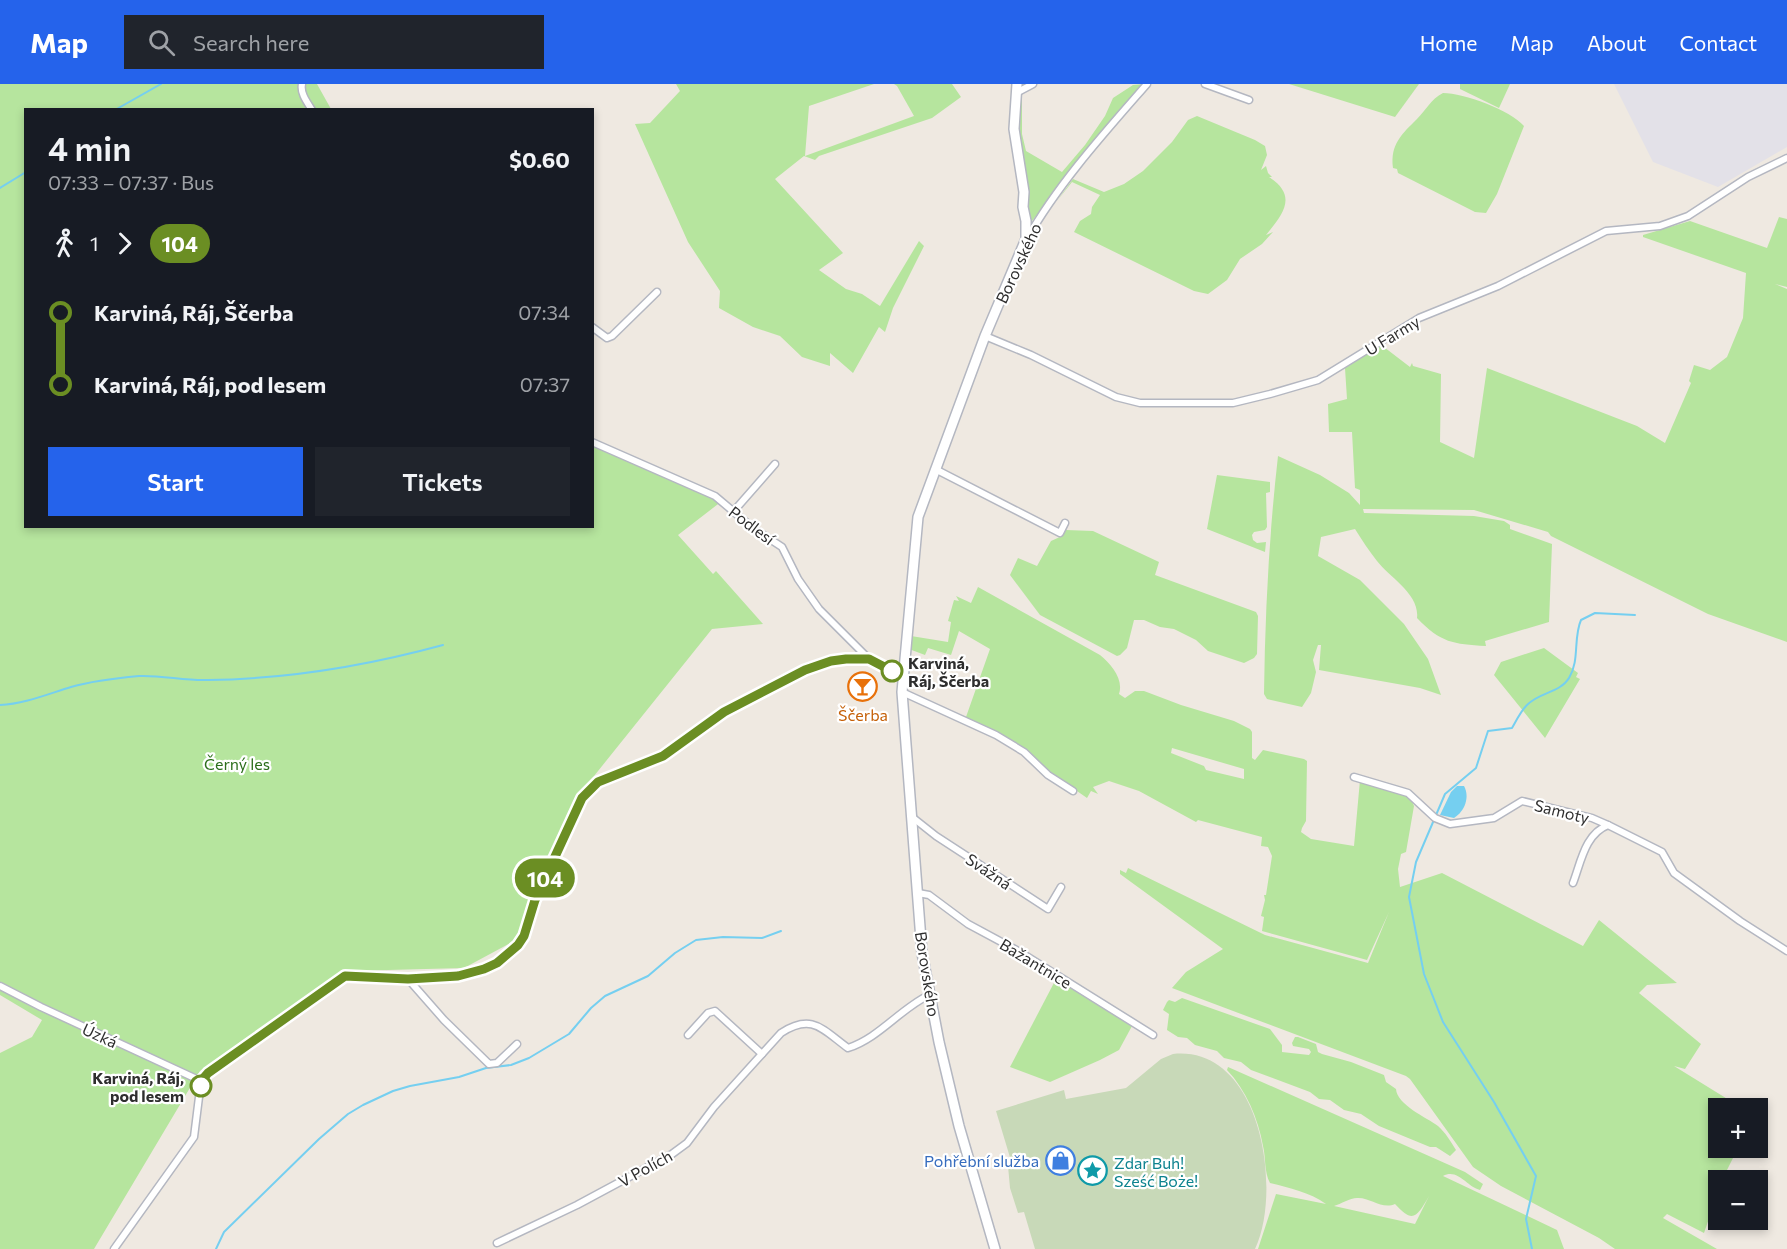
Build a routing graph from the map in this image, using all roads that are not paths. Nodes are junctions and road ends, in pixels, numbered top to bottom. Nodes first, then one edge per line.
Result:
1 (302, 84) edge
2 (1033, 84) edge
3 (1147, 84) edge
4 (1205, 84) edge
5 (1016, 88) edge
6 (1249, 100) dead end
7 (311, 108) edge
8 (1787, 158) edge
9 (1031, 222) junction
10 (657, 292) dead end
11 (594, 328) edge
12 (985, 336) junction
13 (594, 443) edge
14 (775, 464) dead end
15 (935, 469) junction
16 (733, 512) junction
17 (1065, 522) dead end
18 (869, 659) junction
19 (902, 676) junction
20 (902, 692) junction
21 (1354, 777) dead end
22 (1073, 791) dead end
23 (912, 817) junction
24 (1608, 825) junction
25 (1573, 883) dead end
26 (1060, 887) dead end
27 (918, 893) junction
28 (1787, 951) edge
29 (408, 979) junction
30 (0, 986) edge
31 (929, 995) junction
32 (688, 1035) dead end
33 (1153, 1035) dead end
34 (517, 1044) dead end
35 (762, 1054) junction
36 (201, 1081) junction
37 (498, 1243) dead end
38 (114, 1249) edge
39 (995, 1249) edge

1 - 7 street
2 - 5 street
3 - 9 street, Borovského
4 - 6 street
5 - 9 main road
8 - 12 street, U Farmy
9 - 12 main road, Borovského
10 - 11 street
12 - 15 main road, Borovského
13 - 16 street, Podlesí
14 - 16 street
15 - 17 street
15 - 19 main road, Borovského
16 - 18 street, Podlesí
18 - 19 street
18 - 29 street
19 - 20 main road, Borovského
20 - 22 street
20 - 23 main road, Borovského
21 - 24 street, Samoty
23 - 26 street, Svážná
23 - 27 main road, Borovského
24 - 25 street, Samoty
24 - 28 street, Samoty
27 - 31 main road, Borovského
27 - 33 street, Bažantnice
29 - 34 street
29 - 36 street
30 - 36 street, Úzká
31 - 35 street, V Polích
31 - 39 main road, Borovského
32 - 35 street
35 - 37 street, V Polích
36 - 38 street

